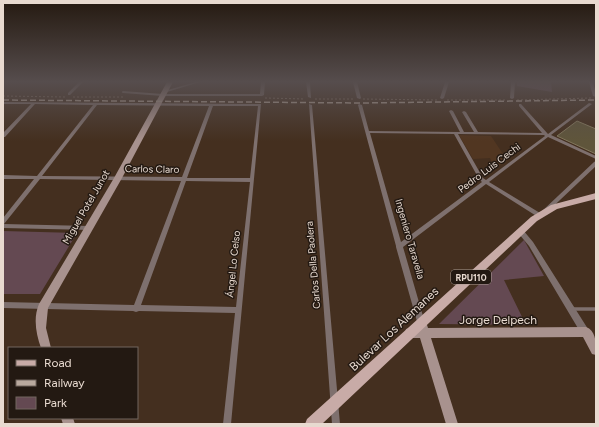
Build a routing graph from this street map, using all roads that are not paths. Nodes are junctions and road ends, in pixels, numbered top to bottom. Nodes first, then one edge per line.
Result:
1 (3, 103) edge
2 (34, 103) junction
3 (96, 104) junction
4 (159, 104) junction
5 (590, 104) dead end
6 (211, 105) junction
7 (310, 105) dead end
8 (360, 105) dead end
9 (520, 105) dead end
10 (451, 111) dead end
11 (464, 112) dead end
12 (368, 132) junction
13 (455, 133) junction
14 (463, 133) junction
15 (477, 133) junction
16 (546, 135) junction
17 (3, 136) edge
18 (596, 158) edge
19 (596, 162) edge
20 (3, 177) edge
21 (39, 177) junction
22 (118, 178) junction
23 (183, 179) junction
24 (252, 180) junction
25 (484, 182) junction
26 (596, 196) edge
27 (540, 216) junction
28 (3, 222) edge
29 (3, 226) edge
30 (89, 228) junction
31 (521, 232) junction
32 (399, 247) junction
33 (3, 305) edge
34 (43, 307) junction
35 (136, 309) junction
36 (572, 309) junction
37 (596, 309) edge
38 (239, 310) junction
39 (423, 328) junction
40 (586, 332) junction
41 (46, 347) edge
42 (596, 350) edge
43 (335, 403) junction
44 (227, 424) edge
45 (312, 424) edge
46 (336, 424) edge
47 (452, 424) edge

1 - 2 street
2 - 3 street
2 - 17 street
3 - 4 street
3 - 21 street
4 - 6 street
4 - 22 main road, Miguel Potel Junot
5 - 16 street, Pedro Luis Cechi
6 - 23 street
6 - 24 street, Ángel Lo Celso
7 - 43 street, Carlos Della Paolera
8 - 12 street, Ingeniero Taravella
9 - 16 street
10 - 14 street
11 - 15 street
12 - 13 street
12 - 32 street, Ingeniero Taravella
13 - 14 street
13 - 25 street
14 - 15 street
15 - 16 street
16 - 18 street
16 - 25 street, Pedro Luis Cechi
19 - 27 street
20 - 21 street, Carlos Claro
21 - 22 street, Carlos Claro
21 - 28 street
22 - 23 street, Carlos Claro
22 - 30 main road, Miguel Potel Junot
23 - 24 street, Carlos Claro
23 - 35 street
24 - 38 street, Ángel Lo Celso
25 - 27 street
25 - 32 street, Pedro Luis Cechi
26 - 27 main road, Bulevar Los Alemanes / RPU110
27 - 31 main road, Bulevar Los Alemanes / RPU110
29 - 30 street
30 - 34 main road, Miguel Potel Junot
31 - 36 street
31 - 39 main road, Bulevar Los Alemanes / RPU110
32 - 39 street, Ingeniero Taravella
33 - 34 street
34 - 35 street
34 - 41 main road, Miguel Potel Junot
35 - 38 street
36 - 37 lane
36 - 40 street
38 - 44 street, Ángel Lo Celso
39 - 40 main road, Jorge Delpech
39 - 43 main road, Bulevar Los Alemanes / RPU110
39 - 47 main road, Ingeniero Taravella
40 - 42 main road
43 - 45 main road, Bulevar Los Alemanes / RPU110
43 - 46 street, Carlos Della Paolera

